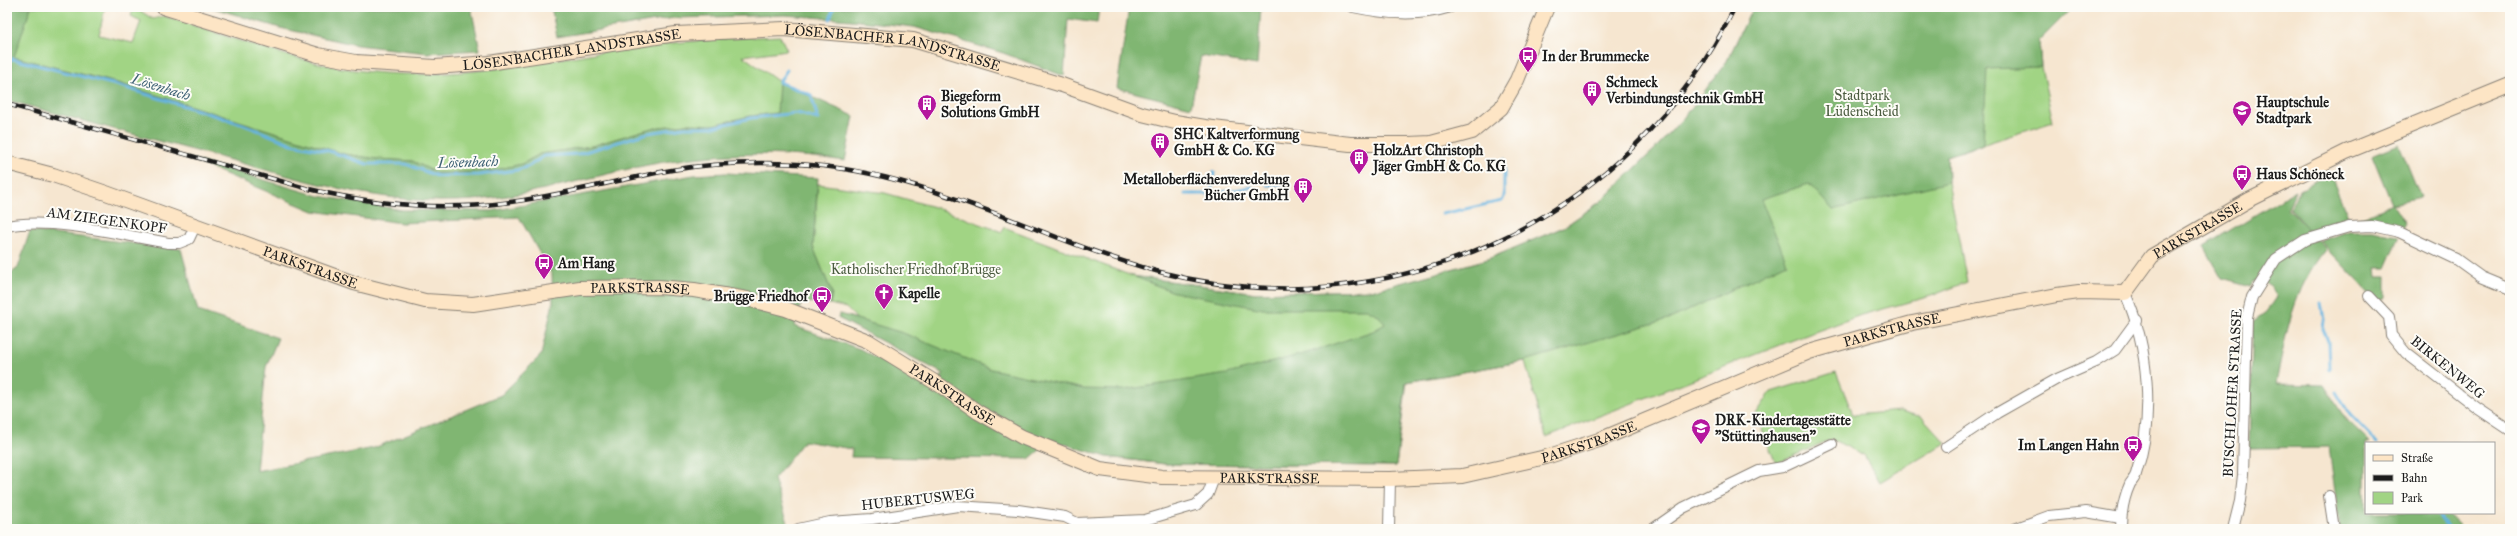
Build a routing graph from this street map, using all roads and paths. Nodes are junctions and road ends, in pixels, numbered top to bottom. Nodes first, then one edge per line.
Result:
1 (163, 7) edge
2 (1353, 7) edge
3 (1451, 7) edge
4 (1547, 7) edge
5 (2510, 85) edge
6 (7, 163) edge
7 (7, 226) edge
8 (195, 226) junction
9 (2510, 289) edge
10 (2125, 293) junction
11 (2369, 296) dead end
12 (2137, 320) junction
13 (2510, 430) edge
14 (1832, 444) dead end
15 (1946, 447) dead end
16 (1214, 478) junction
17 (1390, 480) junction
18 (2328, 496) dead end
19 (2121, 518) junction
20 (1077, 526) edge
21 (798, 529) edge
22 (1389, 529) edge
23 (1653, 529) edge
24 (2014, 529) edge
25 (2120, 529) edge
26 (2233, 529) edge
27 (2334, 529) edge

1 - 4 street, LÖSENBACHER LANDSTRASSE
2 - 3 street
5 - 10 street, PARKSTRASSE
6 - 8 street, PARKSTRASSE
7 - 8 street, AM ZIEGENKOPF
8 - 16 street, PARKSTRASSE
9 - 26 street, BUSCHLOHER STRASSE
10 - 12 street
10 - 17 street, PARKSTRASSE
11 - 13 street, BIRKENWEG
12 - 15 street
12 - 19 street
14 - 23 street
16 - 17 street, PARKSTRASSE
16 - 20 street, HUBERTUSWEG
17 - 22 street
18 - 27 street
19 - 24 street
19 - 25 street
20 - 21 street, HUBERTUSWEG

